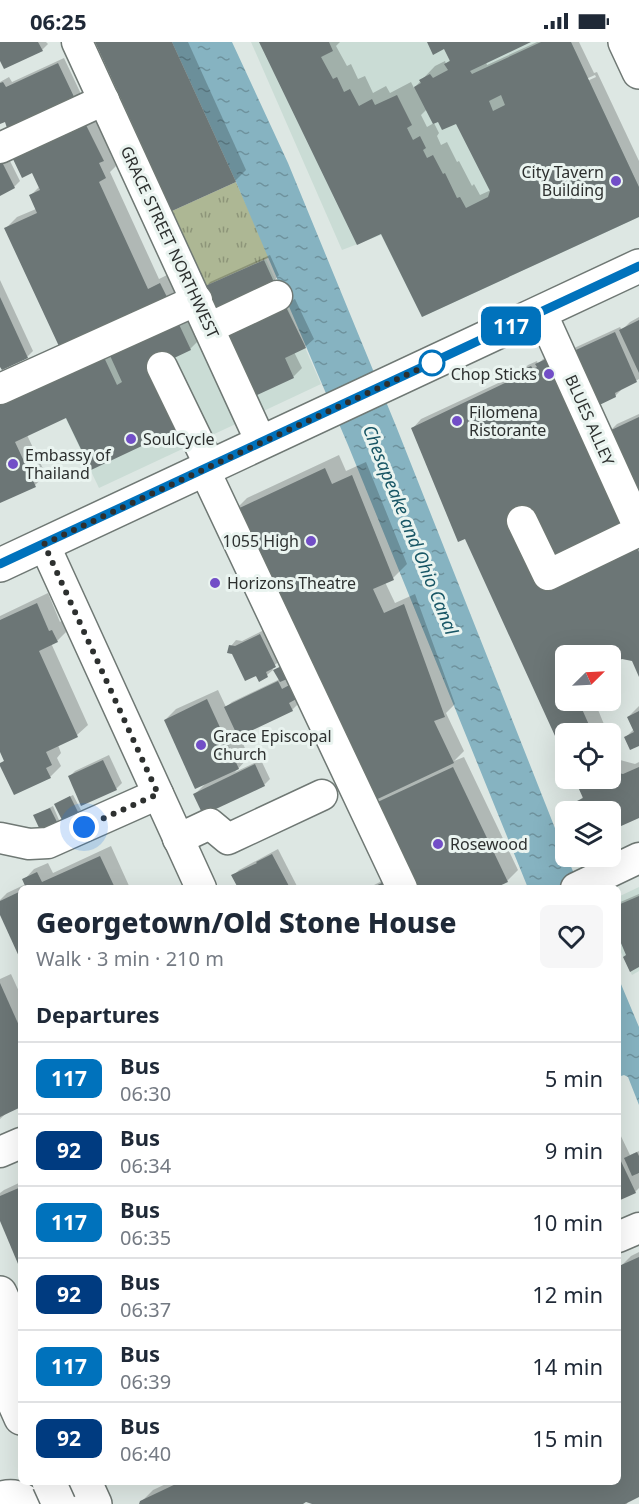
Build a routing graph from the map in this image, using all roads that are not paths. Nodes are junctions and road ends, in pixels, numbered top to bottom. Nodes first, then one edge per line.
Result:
1 (77, 42) edge
2 (625, 42) edge
3 (639, 72) edge
4 (104, 100) junction
5 (0, 148) edge
6 (639, 266) edge
7 (277, 296) dead end
8 (196, 300) junction
9 (541, 312) junction
10 (209, 328) junction
11 (162, 367) dead end
12 (0, 389) edge
13 (261, 442) junction
14 (207, 468) junction
15 (522, 521) dead end
16 (639, 530) edge
17 (44, 544) junction
18 (0, 564) edge
19 (158, 794) junction
20 (322, 795) dead end
21 (0, 838) edge
22 (178, 839) junction
23 (639, 858) edge
24 (200, 885) edge
25 (401, 885) edge
26 (583, 885) edge
27 (18, 1144) edge
28 (0, 1152) edge
29 (639, 1228) edge
30 (621, 1236) edge
31 (0, 1293) edge
32 (0, 1331) edge
33 (18, 1333) edge
34 (0, 1371) edge
35 (18, 1371) edge
36 (18, 1411) edge
37 (0, 1497) edge
38 (31, 1504) edge

1 - 4 street, GRACE STREET NORTHWEST
2 - 3 main road
4 - 5 street
4 - 8 street, GRACE STREET NORTHWEST
6 - 9 main road
7 - 10 street
8 - 10 street, GRACE STREET NORTHWEST
8 - 12 street
9 - 13 main road
9 - 16 street, BLUES ALLEY
10 - 13 street, GRACE STREET NORTHWEST
11 - 14 street
13 - 14 main road
14 - 17 main road
14 - 25 street
15 - 16 street
17 - 18 main road
17 - 19 street
19 - 21 street
19 - 22 street
20 - 22 street
22 - 24 street
23 - 26 street
27 - 28 street
29 - 30 street
31 - 33 main road
32 - 35 main road
34 - 36 main road
37 - 38 street

